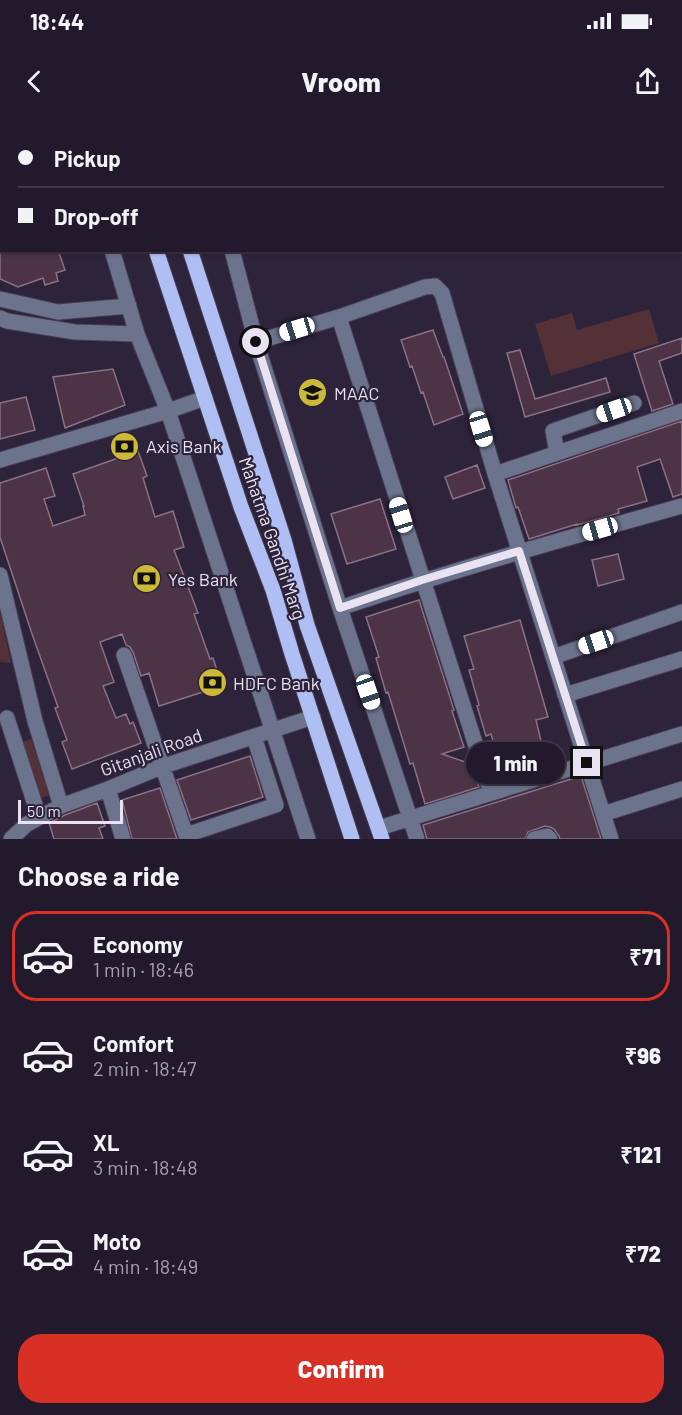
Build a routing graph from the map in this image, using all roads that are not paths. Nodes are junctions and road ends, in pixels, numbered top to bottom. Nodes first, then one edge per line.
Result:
1 (113, 252) edge
2 (157, 252) edge
3 (195, 252) edge
4 (233, 252) edge
5 (0, 300) edge
6 (129, 306) junction
7 (339, 317) junction
8 (0, 318) edge
9 (137, 334) junction
10 (256, 342) junction
11 (205, 398) junction
12 (634, 403) dead end
13 (168, 411) junction
14 (682, 411) edge
15 (557, 453) junction
16 (0, 460) edge
17 (495, 474) junction
18 (682, 506) edge
19 (519, 551) junction
20 (0, 574) edge
21 (422, 580) junction
22 (340, 608) junction
23 (682, 612) edge
24 (124, 656) dead end
25 (553, 657) junction
26 (682, 659) edge
27 (565, 695) junction
28 (313, 717) junction
29 (4, 718) edge
30 (35, 721) junction
31 (273, 731) junction
32 (682, 734) edge
33 (254, 737) junction
34 (587, 763) junction
35 (161, 767) junction
36 (108, 789) junction
37 (682, 789) edge
38 (491, 793) junction
39 (61, 806) junction
40 (603, 814) junction
41 (410, 817) junction
42 (32, 827) edge
43 (380, 833) edge
44 (186, 837) edge
45 (11, 839) edge
46 (123, 839) edge
47 (308, 839) edge
48 (352, 839) edge
49 (417, 839) edge
50 (534, 839) edge
51 (550, 839) edge
52 (611, 839) edge

1 - 6 street
2 - 11 main road, Mahatma Gandhi Marg
3 - 43 main road, Mahatma Gandhi Marg
4 - 10 street
5 - 6 street
6 - 9 street
7 - 10 street
7 - 17 street
7 - 21 street
8 - 9 street
9 - 13 street
10 - 22 street
11 - 13 street
11 - 28 main road, Mahatma Gandhi Marg
12 - 15 street
13 - 16 street
13 - 31 street
14 - 15 street
15 - 17 street
17 - 19 street
18 - 19 street
19 - 21 street
19 - 25 street
20 - 30 street
21 - 22 street
21 - 38 street
22 - 41 street
23 - 25 street
24 - 35 street
25 - 27 street
26 - 27 street
27 - 34 street
28 - 31 street, Gitanjali Road
28 - 48 main road, Mahatma Gandhi Marg
29 - 30 street
29 - 42 street
30 - 39 street
31 - 33 street, Gitanjali Road
31 - 47 street
32 - 34 street
33 - 35 street, Gitanjali Road
33 - 44 street
34 - 38 street
34 - 40 street
35 - 36 street, Gitanjali Road
35 - 44 street
36 - 39 street, Gitanjali Road
36 - 46 street
37 - 40 street
38 - 41 street
39 - 42 street, Gitanjali Road
40 - 52 street
41 - 43 street
41 - 49 street
42 - 45 street, Gitanjali Road
50 - 51 street

